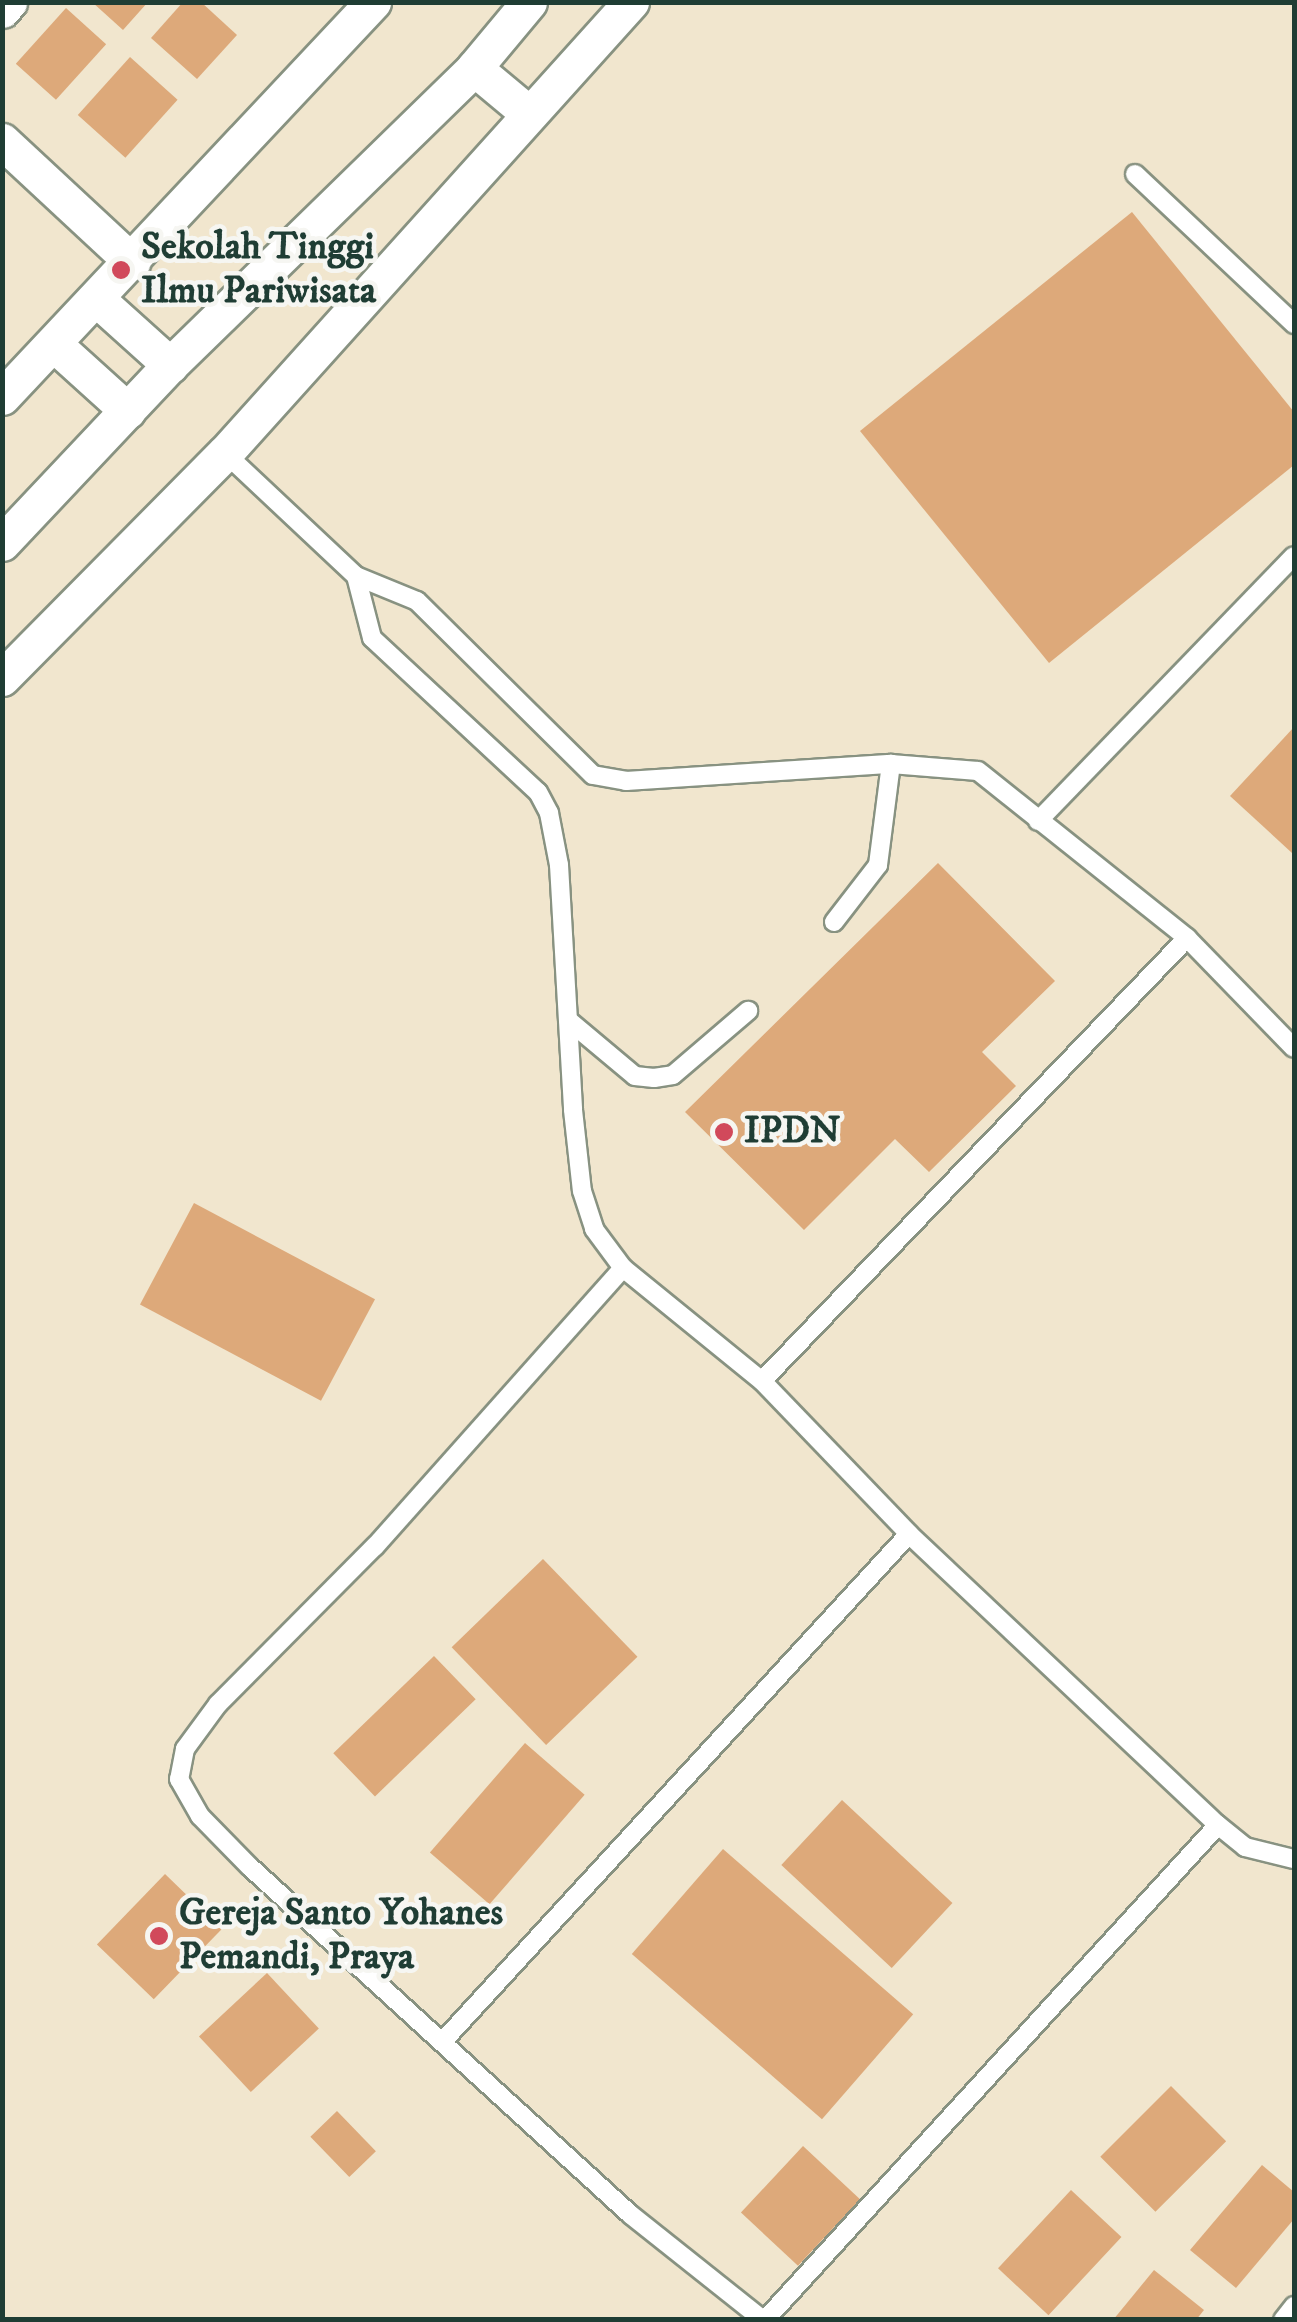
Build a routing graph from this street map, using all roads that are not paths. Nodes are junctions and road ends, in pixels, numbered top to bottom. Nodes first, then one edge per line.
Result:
1 (10, 2) edge
2 (373, 2) edge
3 (530, 2) edge
4 (631, 2) edge
5 (2, 10) edge
6 (474, 68) junction
7 (528, 113) junction
8 (2, 141) edge
9 (1135, 174) dead end
10 (132, 262) junction
11 (99, 302) junction
12 (1294, 324) edge
13 (56, 345) junction
14 (170, 365) junction
15 (8, 381) edge
16 (128, 411) junction
17 (225, 453) junction
18 (2, 542) edge
19 (1294, 556) edge
20 (356, 576) junction
21 (2, 678) edge
22 (890, 764) junction
23 (1038, 821) junction
24 (834, 922) dead end
25 (1187, 938) junction
26 (748, 1012) dead end
27 (568, 1020) junction
28 (1294, 1048) edge
29 (623, 1268) junction
30 (762, 1380) junction
31 (909, 1534) junction
32 (1218, 1825) junction
33 (1294, 1859) edge
34 (444, 2040) junction
35 (1294, 2306) edge
36 (764, 2320) edge
37 (1283, 2320) edge

1 - 5 street
2 - 10 street
3 - 6 street
4 - 7 street
6 - 7 street
6 - 14 street
7 - 17 street
8 - 10 street
9 - 12 lane
10 - 11 street
11 - 13 street
11 - 14 street
13 - 15 street
13 - 16 street
14 - 16 street
16 - 18 street
17 - 20 lane
17 - 21 street
19 - 23 lane
20 - 22 lane
20 - 27 lane
22 - 23 lane
22 - 24 lane
23 - 25 lane
25 - 28 lane
25 - 30 lane
26 - 27 lane
27 - 29 lane
29 - 30 lane
29 - 34 lane
30 - 31 lane
31 - 32 lane
31 - 34 lane
32 - 33 lane
32 - 36 lane
34 - 36 lane
35 - 37 lane

